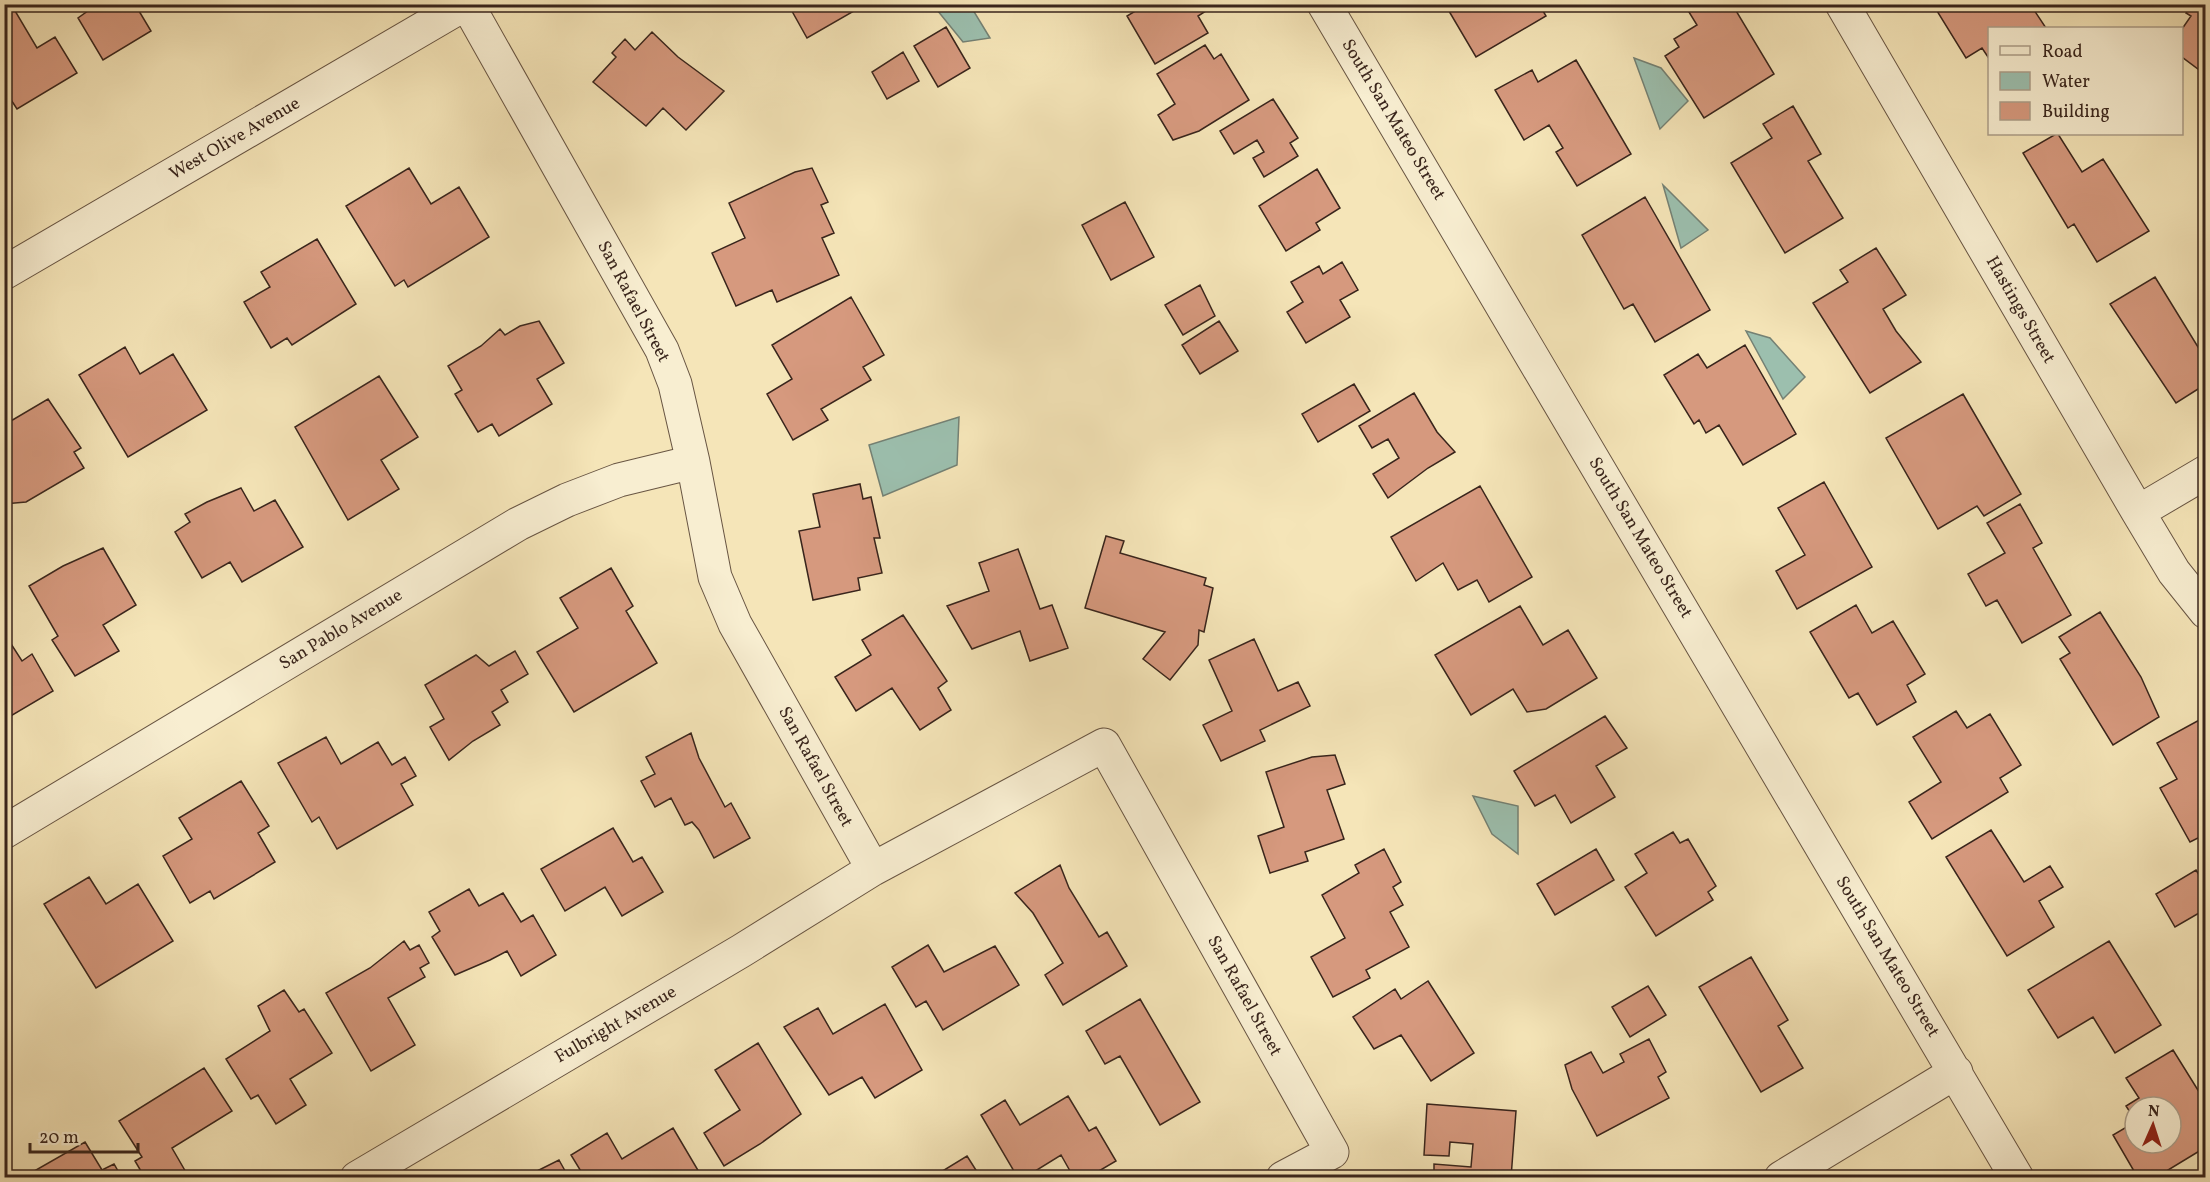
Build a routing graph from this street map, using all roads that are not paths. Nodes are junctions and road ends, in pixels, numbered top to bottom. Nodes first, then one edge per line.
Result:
1 (466, 4) edge
2 (1324, 4) edge
3 (1842, 4) edge
4 (4, 273) edge
5 (693, 462) junction
6 (2205, 472) edge
7 (2138, 512) junction
8 (2205, 612) edge
9 (4, 832) edge
10 (873, 869) junction
11 (1956, 1072) junction
12 (357, 1178) edge
13 (1283, 1178) edge
14 (1781, 1178) edge
15 (2018, 1178) edge

1 - 4 street, West Olive Avenue
1 - 5 street, San Rafael Street
2 - 11 street, South San Mateo Street
3 - 7 street, Hastings Street
5 - 9 street, San Pablo Avenue
5 - 10 street, San Rafael Street
6 - 7 street
7 - 8 street, Hastings Street
10 - 12 street, Fulbright Avenue
10 - 13 street, San Rafael Street
11 - 14 street
11 - 15 street, South San Mateo Street

